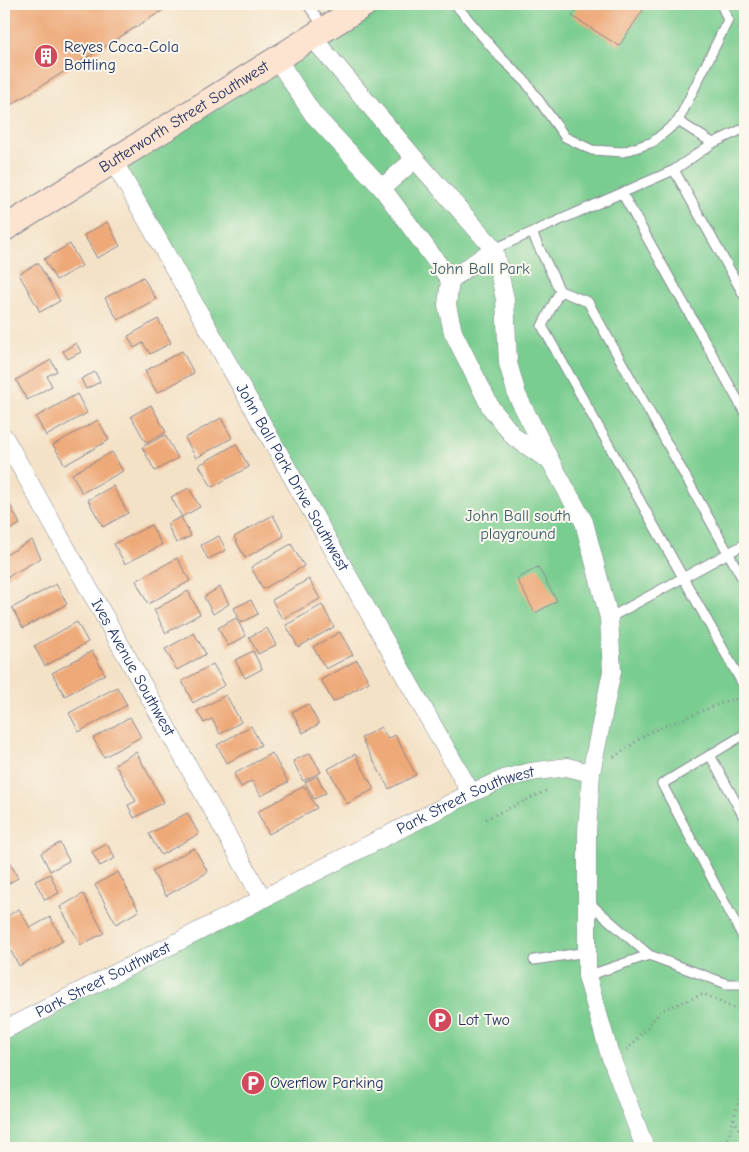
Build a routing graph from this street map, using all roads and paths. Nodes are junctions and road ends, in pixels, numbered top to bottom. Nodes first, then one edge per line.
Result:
1 (307, 4) edge
2 (365, 4) edge
3 (455, 4) edge
4 (721, 4) edge
5 (318, 33) junction
6 (277, 59) junction
7 (678, 120) junction
8 (744, 132) edge
9 (713, 143) junction
10 (415, 159) junction
11 (114, 162) junction
12 (674, 170) junction
13 (382, 188) junction
14 (622, 193) junction
15 (4, 229) edge
16 (532, 233) junction
17 (494, 249) junction
18 (450, 280) junction
19 (560, 291) junction
20 (745, 297) edge
21 (745, 413) edge
22 (4, 437) edge
23 (551, 462) junction
24 (745, 544) edge
25 (729, 552) junction
26 (684, 576) junction
27 (745, 583) edge
28 (609, 618) junction
29 (745, 688) edge
30 (745, 734) edge
31 (710, 755) junction
32 (592, 773) junction
33 (471, 793) junction
34 (745, 819) edge
35 (262, 898) junction
36 (586, 900) junction
37 (745, 941) edge
38 (587, 952) junction
39 (649, 955) junction
40 (534, 960) dead end
41 (587, 976) junction
42 (745, 984) edge
43 (745, 1014) edge
44 (4, 1029) edge
45 (614, 1066) junction
46 (745, 1081) edge
47 (734, 1118) junction
48 (745, 1141) edge
49 (645, 1148) edge
50 (726, 1148) edge

1 - 5 lane
2 - 5 street, Butterworth Street Southwest
3 - 7 lane
4 - 7 lane
5 - 6 street, Butterworth Street Southwest
5 - 10 street
6 - 11 street, Butterworth Street Southwest
6 - 13 street
7 - 9 lane
8 - 9 lane
9 - 12 lane
10 - 13 street
10 - 17 street
11 - 15 street, Butterworth Street Southwest
11 - 33 street, John Ball Park Drive Southwest
12 - 14 lane
12 - 20 lane
13 - 18 street
14 - 16 lane
14 - 21 lane
16 - 17 lane
16 - 19 lane
17 - 18 street
17 - 23 street
18 - 23 street
19 - 25 lane
19 - 26 lane
22 - 35 street, Ives Avenue Southwest
23 - 28 street
24 - 25 lane
25 - 26 lane
25 - 27 lane
26 - 28 lane
26 - 29 lane
28 - 32 street
30 - 31 lane
31 - 34 lane
31 - 37 lane
32 - 33 street, Park Street Southwest
32 - 36 street
33 - 35 street, Park Street Southwest
35 - 44 street, Park Street Southwest
36 - 38 street
36 - 39 lane
38 - 40 lane
38 - 41 street
39 - 41 lane
39 - 42 lane
41 - 45 street
43 - 45 path
45 - 49 street
46 - 47 path
47 - 48 path
47 - 50 path

